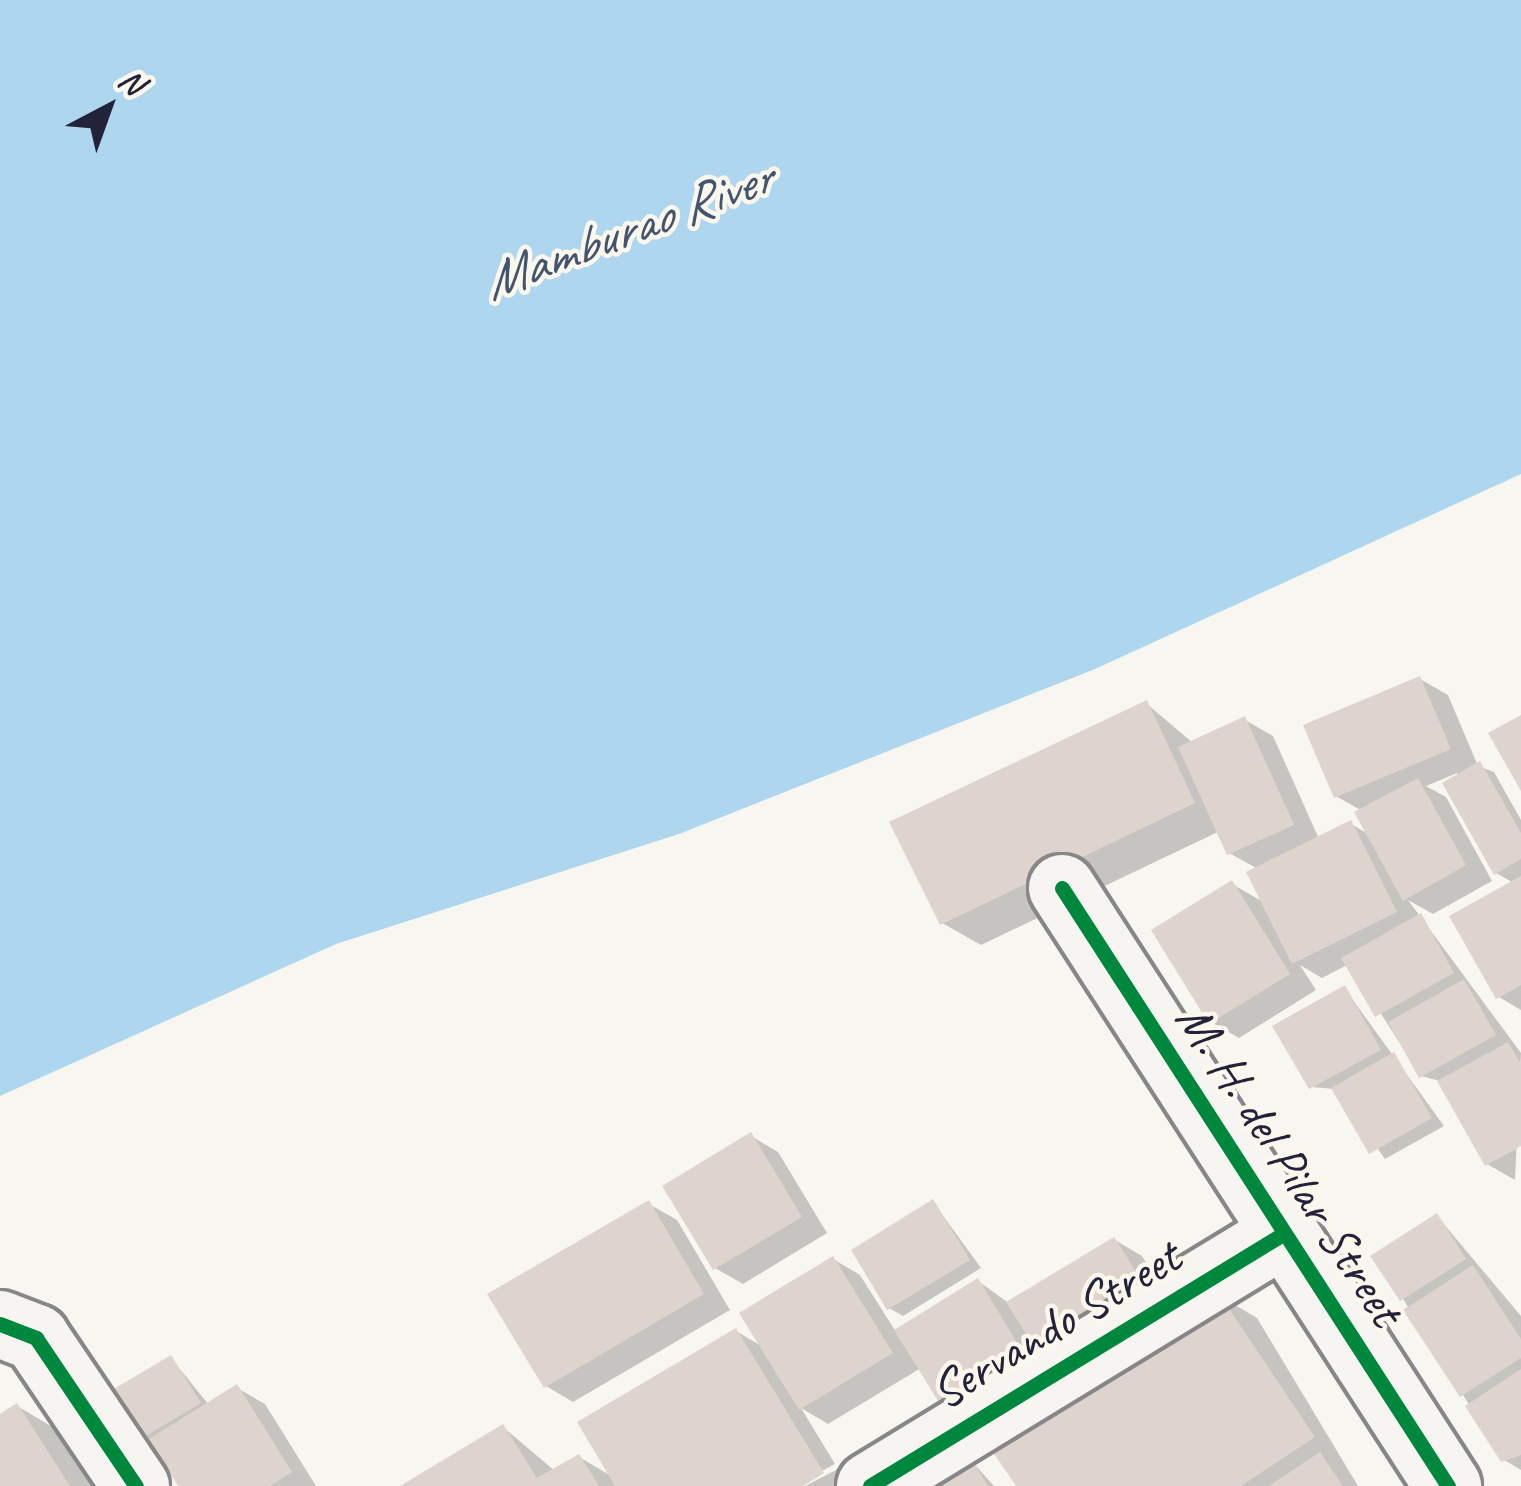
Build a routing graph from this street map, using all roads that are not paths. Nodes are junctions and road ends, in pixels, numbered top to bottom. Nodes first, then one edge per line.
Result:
1 (1062, 888) dead end
2 (1284, 1233) junction
3 (18, 1331) edge
4 (136, 1486) edge
5 (870, 1486) edge
6 (1448, 1486) edge

1 - 2 street, M. H. del Pilar Street
2 - 5 street, Servando Street
2 - 6 street, M. H. del Pilar Street
3 - 4 street

